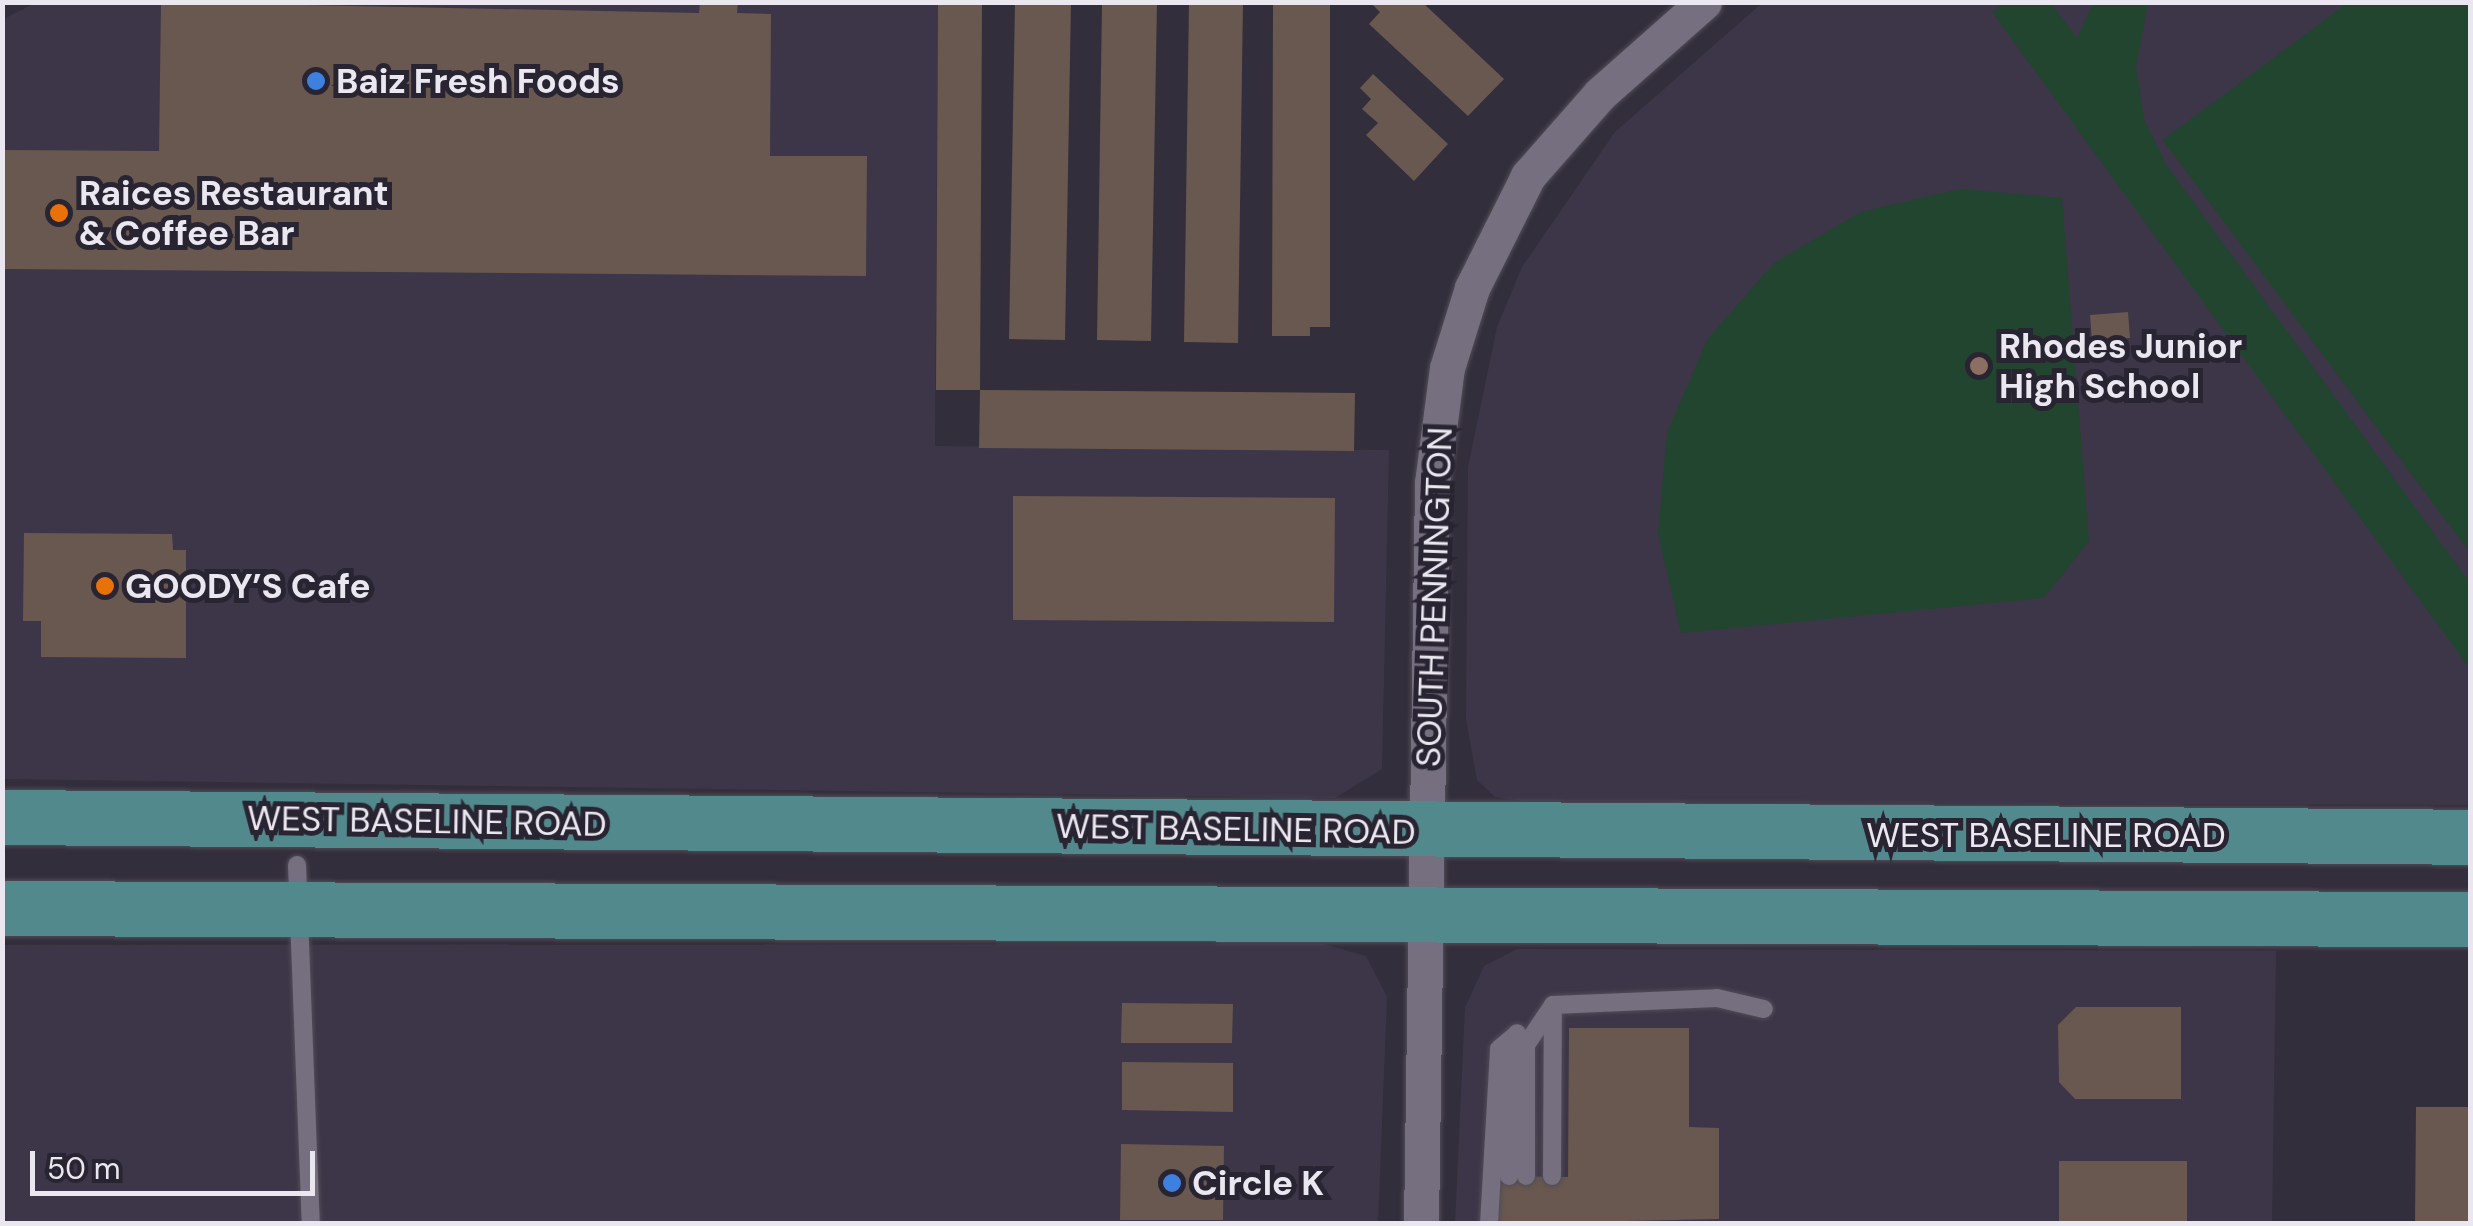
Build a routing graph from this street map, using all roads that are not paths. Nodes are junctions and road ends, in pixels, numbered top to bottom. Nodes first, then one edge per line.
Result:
1 (1704, 2) edge
2 (2, 816) edge
3 (1427, 832) junction
4 (2470, 837) edge
5 (297, 887) junction
6 (2, 908) edge
7 (1426, 915) junction
8 (2470, 919) edge
9 (1553, 1005) junction
10 (1764, 1010) dead end
11 (1534, 1021) junction
12 (1517, 1034) junction
13 (1552, 1176) dead end
14 (311, 1224) edge
15 (1420, 1224) edge
16 (1489, 1224) edge

1 - 3 street, SOUTH PENNINGTON
2 - 3 main road, WEST BASELINE ROAD
3 - 4 main road, WEST BASELINE ROAD
3 - 7 street, SOUTH PENNINGTON
5 - 6 main road
5 - 7 main road
5 - 14 lane
7 - 8 main road
7 - 15 street, SOUTH PENNINGTON
9 - 10 lane
9 - 11 lane
9 - 13 lane
11 - 12 lane
11 - 12 lane
12 - 16 lane

